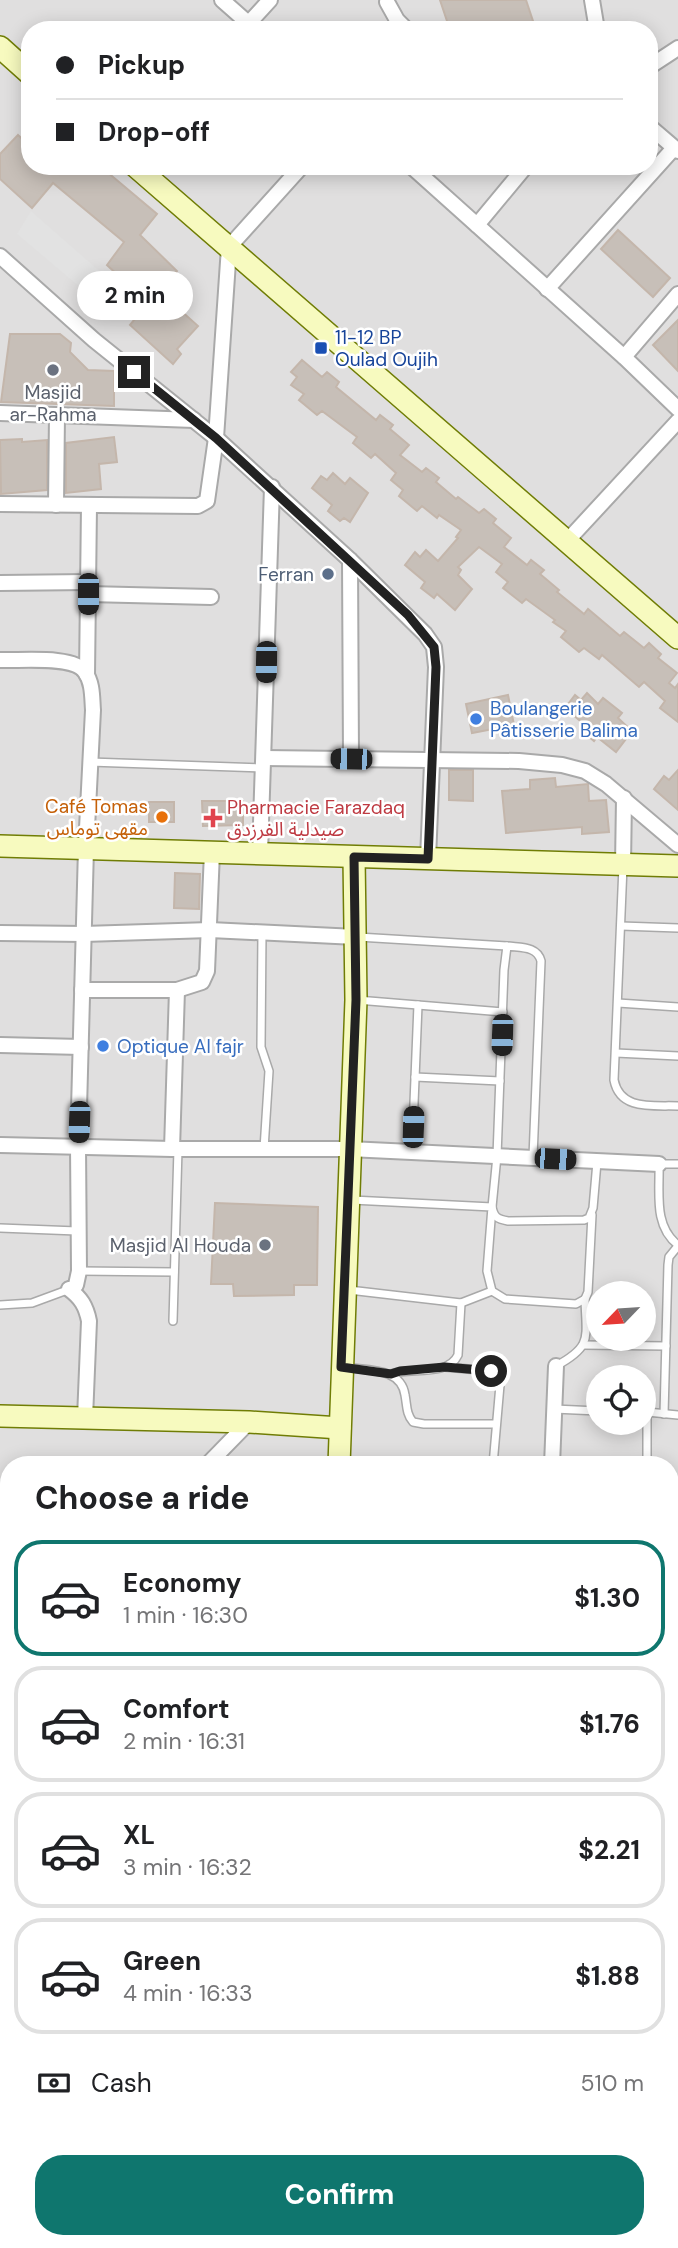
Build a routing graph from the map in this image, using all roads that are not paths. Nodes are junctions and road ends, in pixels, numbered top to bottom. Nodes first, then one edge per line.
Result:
1 (222, 0) edge
2 (270, 0) edge
3 (592, 0) edge
4 (388, 1) edge
5 (245, 21) edge
6 (256, 21) edge
7 (398, 21) edge
8 (596, 21) edge
9 (0, 47) edge
10 (678, 48) edge
11 (658, 60) edge
12 (21, 66) edge
13 (658, 134) edge
14 (676, 149) edge
15 (658, 169) edge
16 (145, 175) edge
17 (294, 175) edge
18 (421, 175) edge
19 (519, 175) edge
20 (652, 175) edge
21 (477, 225) junction
22 (229, 247) junction
23 (0, 256) edge
24 (547, 289) junction
25 (678, 293) edge
26 (624, 357) junction
27 (678, 409) edge
28 (0, 413) edge
29 (57, 415) junction
30 (194, 420) junction
31 (678, 421) edge
32 (216, 438) junction
33 (272, 487) junction
34 (0, 504) edge
35 (56, 505) junction
36 (89, 505) junction
37 (568, 540) junction
38 (351, 560) junction
39 (0, 583) edge
40 (88, 588) junction
41 (211, 597) dead end
42 (678, 638) edge
43 (0, 660) edge
44 (87, 675) junction
45 (351, 759) junction
46 (433, 759) junction
47 (90, 762) junction
48 (264, 763) junction
49 (624, 798) junction
50 (678, 845) edge
51 (0, 846) edge
52 (86, 848) junction
53 (212, 852) junction
54 (260, 853) junction
55 (354, 857) junction
56 (428, 859) junction
57 (623, 865) junction
58 (678, 866) edge
59 (621, 926) junction
60 (678, 928) edge
61 (210, 930) junction
62 (262, 932) junction
63 (0, 933) edge
64 (84, 934) junction
65 (356, 937) junction
66 (507, 946) junction
67 (82, 990) junction
68 (177, 990) junction
69 (356, 1000) junction
70 (618, 1003) junction
71 (418, 1005) junction
72 (678, 1007) edge
73 (502, 1012) junction
74 (0, 1045) edge
75 (81, 1047) junction
76 (615, 1054) junction
77 (678, 1056) edge
78 (415, 1077) junction
79 (500, 1081) junction
80 (678, 1106) edge
81 (0, 1144) edge
82 (78, 1146) junction
83 (175, 1149) junction
84 (264, 1149) junction
85 (349, 1149) junction
86 (412, 1152) junction
87 (497, 1156) junction
88 (533, 1158) junction
89 (597, 1161) junction
90 (659, 1164) junction
91 (678, 1164) edge
92 (347, 1200) junction
93 (492, 1207) junction
94 (592, 1214) junction
95 (0, 1228) edge
96 (77, 1231) junction
97 (678, 1245) edge
98 (174, 1272) junction
99 (589, 1281) edge
100 (75, 1282) junction
101 (344, 1290) junction
102 (492, 1291) junction
103 (586, 1299) edge
104 (461, 1303) junction
105 (0, 1306) edge
106 (173, 1321) dead end
107 (586, 1335) edge
108 (583, 1345) junction
109 (666, 1346) junction
110 (341, 1367) junction
111 (445, 1367) junction
112 (556, 1367) joint
113 (391, 1374) junction
114 (554, 1409) junction
115 (586, 1410) edge
116 (656, 1413) edge
117 (664, 1414) junction
118 (678, 1415) edge
119 (0, 1416) edge
120 (85, 1418) junction
121 (249, 1422) junction
122 (496, 1424) junction
123 (340, 1428) junction
124 (646, 1435) edge
125 (216, 1456) edge
126 (339, 1456) edge
127 (494, 1456) edge
128 (552, 1456) edge
129 (647, 1456) edge

1 - 5 street
2 - 6 street
3 - 8 street
4 - 7 street
9 - 12 street
10 - 11 street
13 - 14 street
14 - 15 street
16 - 22 street
17 - 22 street
18 - 21 street
19 - 21 street
20 - 24 street
21 - 24 street
22 - 32 street
22 - 37 street
23 - 30 street
24 - 26 street
25 - 26 street
26 - 27 street
28 - 29 street
29 - 30 street
29 - 35 street
30 - 32 street
31 - 37 street
32 - 33 street
32 - 36 street
33 - 38 street
33 - 48 street
34 - 35 street
35 - 36 street
36 - 40 street
37 - 42 street
38 - 45 street
38 - 46 street
39 - 40 street
40 - 41 street
40 - 44 street
43 - 44 street
44 - 47 street
45 - 46 street
45 - 48 street
46 - 49 street
46 - 56 street
47 - 48 lane
47 - 52 street
48 - 54 street
49 - 50 street
49 - 57 street
51 - 52 street
52 - 53 street
52 - 64 street
53 - 54 street
53 - 61 street
54 - 55 street
55 - 56 street
55 - 65 street
56 - 57 street
57 - 58 street
57 - 59 lane
59 - 60 lane
59 - 70 lane
61 - 62 street
61 - 64 street
61 - 68 street
62 - 65 street
62 - 84 lane
63 - 64 street
64 - 67 street
65 - 66 lane
65 - 69 street
66 - 73 lane
66 - 88 lane
67 - 68 street
67 - 75 street
68 - 83 street
69 - 71 lane
69 - 85 street
70 - 72 lane
70 - 76 lane
71 - 73 lane
71 - 78 lane
73 - 79 lane
74 - 75 street
75 - 82 street
76 - 77 lane
76 - 80 lane
78 - 79 lane
78 - 86 lane
79 - 87 lane
81 - 82 street
82 - 83 street
82 - 96 street
83 - 84 street
83 - 98 lane
84 - 85 street
85 - 86 street
85 - 92 street
86 - 87 street
87 - 88 street
87 - 93 lane
88 - 89 street
89 - 90 street
89 - 94 lane
90 - 91 lane
90 - 97 lane
92 - 93 lane
92 - 101 street
93 - 94 lane
93 - 102 lane
94 - 99 lane
95 - 96 lane
96 - 100 street
97 - 109 lane
98 - 100 lane
98 - 106 lane
100 - 105 lane
100 - 120 street
101 - 104 lane
101 - 110 street
102 - 103 lane
102 - 104 lane
104 - 111 lane
107 - 108 lane
108 - 109 lane
108 - 112 lane
109 - 117 lane
110 - 113 lane
110 - 123 street
111 - 113 lane
111 - 122 lane
112 - 114 street
113 - 122 lane
114 - 115 lane
114 - 128 street
116 - 117 lane
117 - 118 lane
119 - 120 street
120 - 121 street
121 - 123 street
121 - 125 street
122 - 127 lane
123 - 126 street
124 - 129 lane

